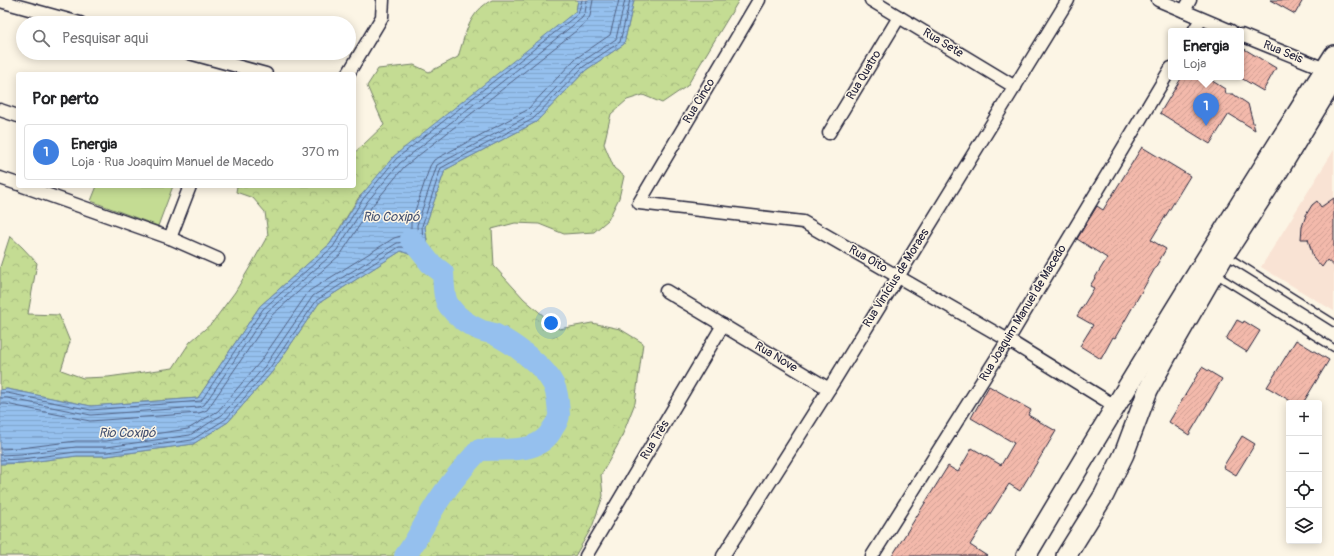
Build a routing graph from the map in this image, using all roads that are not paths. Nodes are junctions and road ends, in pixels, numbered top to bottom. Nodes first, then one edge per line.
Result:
1 (383, 0) edge
2 (759, 0) edge
3 (871, 0) edge
4 (1068, 0) edge
5 (1158, 0) edge
6 (1190, 0) edge
7 (0, 1) edge
8 (1184, 11) junction
9 (55, 16) edge
10 (899, 17) junction
11 (1201, 19) junction
12 (1196, 28) edge
13 (1224, 28) edge
14 (1244, 36) edge
15 (215, 60) edge
16 (1331, 68) edge
17 (259, 72) edge
18 (349, 72) edge
19 (1168, 73) edge
20 (1014, 87) junction
21 (0, 110) edge
22 (1304, 114) junction
23 (16, 115) edge
24 (829, 133) dead end
25 (0, 178) edge
26 (16, 183) edge
27 (29, 188) edge
28 (189, 188) edge
29 (639, 203) joint
30 (170, 238) junction
31 (1225, 254) junction
32 (218, 259) dead end
33 (1214, 274) junction
34 (898, 276) junction
35 (666, 291) dead end
36 (1334, 323) edge
37 (723, 325) junction
38 (1008, 340) junction
39 (1334, 348) edge
40 (829, 389) junction
41 (1115, 406) junction
42 (586, 556) edge
43 (724, 556) edge
44 (872, 556) edge
45 (1026, 556) edge
46 (1066, 556) edge

1 - 18 street
2 - 29 street, Rua Cinco
3 - 10 street, Rua Sete
4 - 20 street, Rua Vinícius de Moraes
5 - 8 street
6 - 8 street
7 - 9 street
8 - 11 street
10 - 20 street, Rua Sete
10 - 24 street, Rua Quatro
11 - 12 street
11 - 13 street
14 - 16 street, Rua Seis
15 - 17 street
16 - 22 main road
19 - 38 street, Rua Joaquim Manuel de Macedo
20 - 34 street, Rua Vinícius de Moraes
21 - 23 street
22 - 31 main road
22 - 41 main road
25 - 26 street
27 - 30 street
28 - 30 street
29 - 34 street, Rua Oito
30 - 32 street
31 - 33 main road
31 - 36 lane
33 - 39 lane
33 - 46 main road
34 - 38 street, Rua Oito
34 - 40 street, Rua Vinícius de Moraes
35 - 37 street, Rua Nove
37 - 40 street, Rua Nove
37 - 42 street, Rua Três
38 - 41 street, Rua Oito
38 - 44 street, Rua Joaquim Manuel de Macedo
40 - 43 street, Rua Vinícius de Moraes
41 - 45 main road

